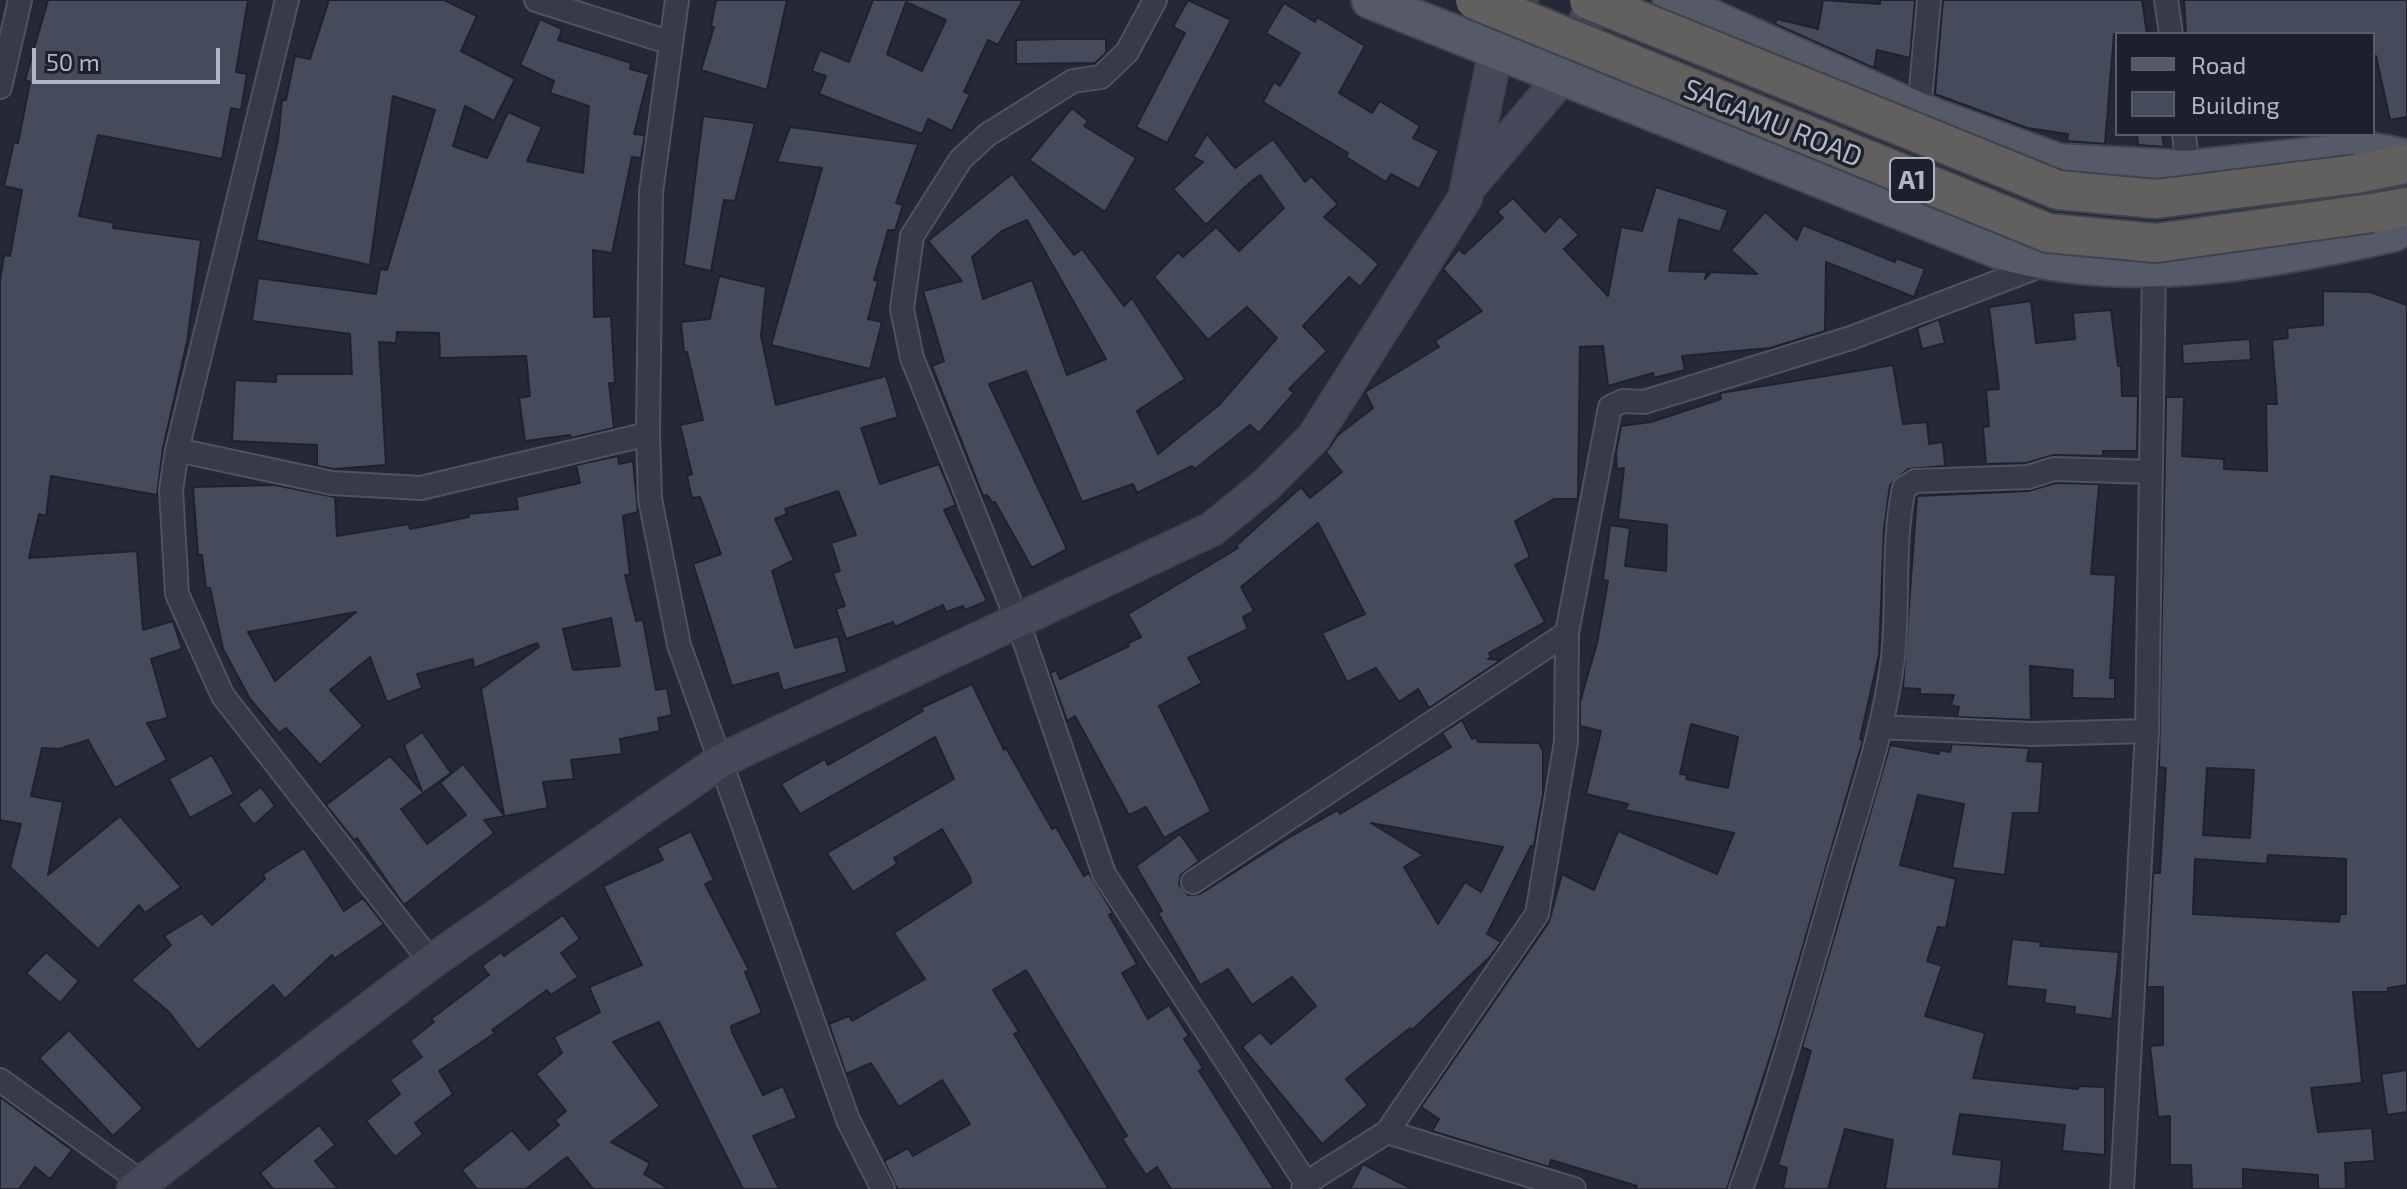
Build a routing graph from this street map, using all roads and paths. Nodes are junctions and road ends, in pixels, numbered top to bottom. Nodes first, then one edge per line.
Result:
1 (20, 0) edge
2 (287, 0) edge
3 (536, 0) edge
4 (677, 0) edge
5 (1155, 0) edge
6 (1370, 0) edge
7 (1475, 0) edge
8 (1521, 0) edge
9 (1589, 0) edge
10 (1595, 0) edge
11 (1671, 0) edge
12 (1929, 0) edge
13 (2166, 0) edge
14 (2171, 32) edge
15 (671, 43) junction
16 (1496, 50) junction
17 (1562, 77) junction
18 (0, 87) edge
19 (1919, 111) junction
20 (2184, 136) edge
21 (2407, 158) edge
22 (2407, 164) edge
23 (2188, 169) junction
24 (1469, 187) junction
25 (2395, 215) edge
26 (2045, 264) junction
27 (2154, 269) junction
28 (648, 434) junction
29 (177, 450) junction
30 (2151, 472) junction
31 (1018, 622) junction
32 (1567, 633) junction
33 (1880, 727) junction
34 (2147, 731) junction
35 (722, 760) junction
36 (1193, 882) dead end
37 (431, 962) junction
38 (0, 1080) edge
39 (1387, 1132) junction
40 (1304, 1186) edge
41 (142, 1188) edge
42 (883, 1189) edge
43 (1574, 1189) edge
44 (1741, 1189) edge
45 (2122, 1189) edge

1 - 18 street
2 - 29 street
3 - 15 street
4 - 15 street
5 - 31 street
6 - 16 main road
7 - 25 highway, SAGAMU ROAD / A1, bridge
8 - 16 main road
9 - 22 highway, SAGAMU ROAD / A1, bridge
10 - 17 main road
11 - 19 main road
12 - 19 street
13 - 14 street
15 - 28 street
16 - 17 main road
16 - 24 main road
17 - 24 main road
17 - 26 main road
19 - 23 main road
20 - 23 street
21 - 23 main road
24 - 31 main road
25 - 27 main road
26 - 27 main road
26 - 32 street
27 - 30 street
28 - 29 street
28 - 35 street
29 - 37 street
30 - 33 street
30 - 34 street
31 - 35 main road
31 - 40 street
32 - 36 street
32 - 39 street
33 - 34 street
33 - 44 street
34 - 45 street
35 - 37 main road
35 - 42 street
37 - 41 main road
38 - 41 street
39 - 40 street
39 - 43 street

